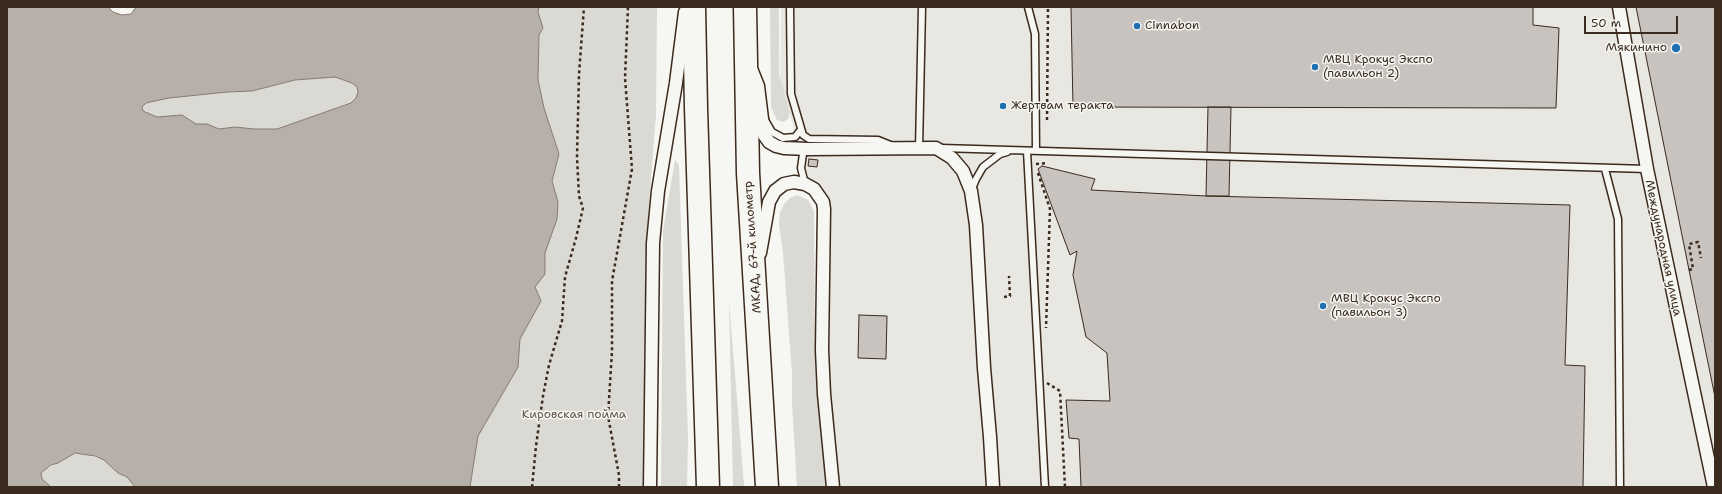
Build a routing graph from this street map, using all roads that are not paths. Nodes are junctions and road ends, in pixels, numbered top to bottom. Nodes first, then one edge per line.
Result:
1 (685, 7) edge
2 (694, 7) edge
3 (745, 7) edge
4 (790, 7) edge
5 (922, 7) edge
6 (1028, 7) edge
7 (1619, 7) edge
8 (745, 52) junction
9 (761, 112) junction
10 (800, 131) junction
11 (919, 148) junction
12 (936, 148) junction
13 (808, 149) junction
14 (901, 149) junction
15 (1014, 150) junction
16 (1027, 151) junction
17 (1036, 151) junction
18 (1605, 169) junction
19 (1647, 170) junction
20 (805, 184) junction
21 (971, 191) junction
22 (755, 282) junction
23 (650, 487) edge
24 (708, 487) edge
25 (767, 487) edge
26 (834, 487) edge
27 (993, 487) edge
28 (1045, 487) edge
29 (1620, 487) edge
30 (1714, 487) edge

1 - 23 street
2 - 24 highway
3 - 8 highway, МКАД, 67-й километр
4 - 10 lane
5 - 11 lane
6 - 17 lane
7 - 19 street, Международная улица
8 - 9 street
8 - 22 highway, МКАД, 67-й километр
9 - 10 lane
9 - 13 street
10 - 14 lane
11 - 12 street
11 - 14 street
12 - 15 lane
12 - 21 street
13 - 14 street
13 - 20 lane
15 - 16 lane
15 - 21 lane
16 - 17 lane
16 - 28 lane
17 - 18 lane
18 - 19 lane
18 - 29 lane
19 - 30 street, Международная улица
20 - 22 street
20 - 26 street
21 - 27 street
22 - 25 highway, МКАД, 67-й километр

